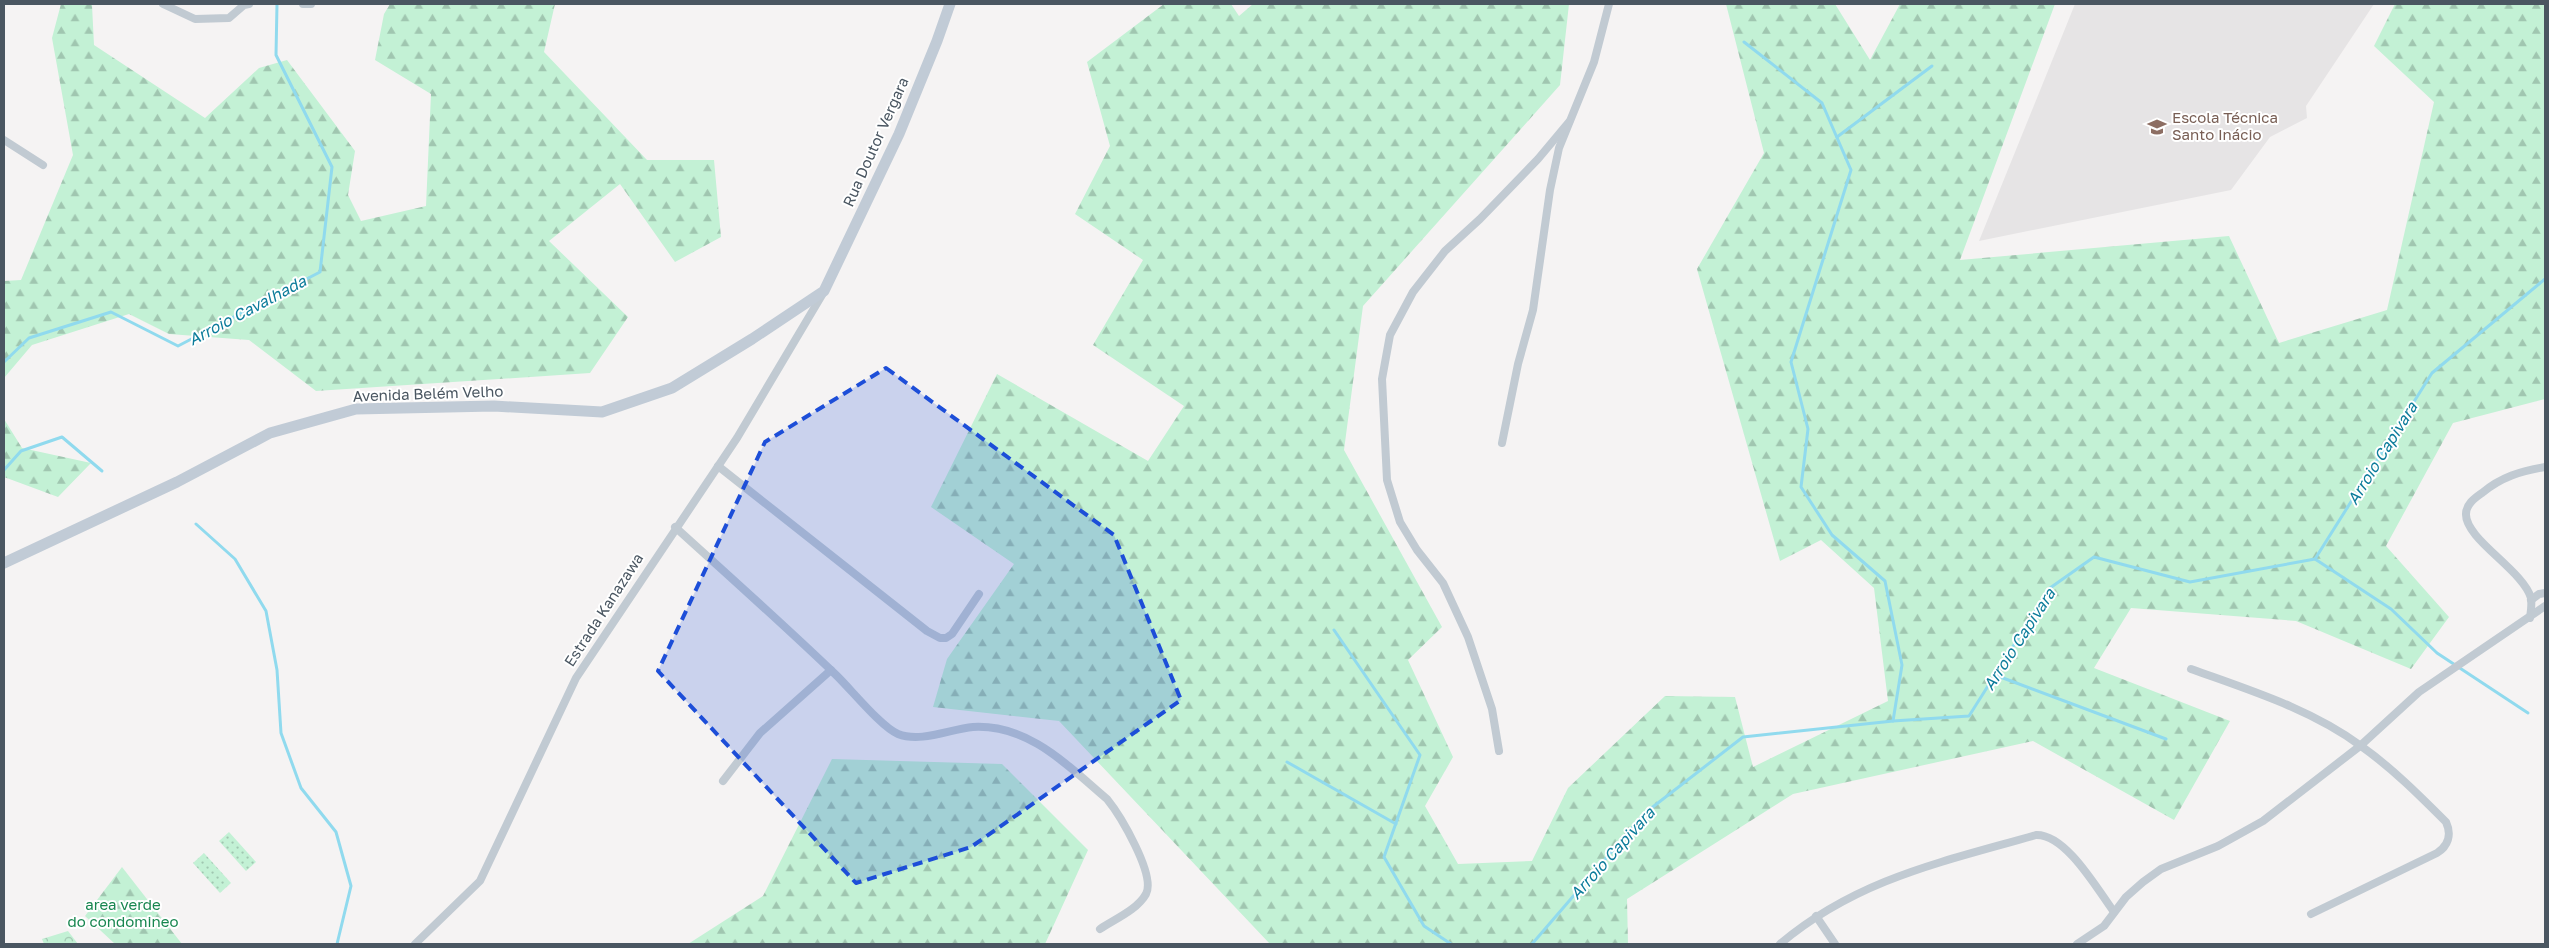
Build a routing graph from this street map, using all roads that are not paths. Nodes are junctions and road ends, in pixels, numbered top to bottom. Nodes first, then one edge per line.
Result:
1 (163, 4) edge
2 (249, 4) edge
3 (303, 4) edge
4 (312, 4) edge
5 (950, 4) edge
6 (1610, 4) edge
7 (1569, 122) junction
8 (4, 140) edge
9 (43, 165) dead end
10 (824, 291) junction
11 (1502, 443) dead end
12 (718, 466) junction
13 (2545, 468) edge
14 (675, 527) junction
15 (4, 563) edge
16 (2545, 593) edge
17 (979, 594) dead end
18 (2531, 600) junction
19 (2545, 606) edge
20 (2530, 618) junction
21 (2192, 669) dead end
22 (831, 670) junction
23 (2360, 746) junction
24 (1499, 751) dead end
25 (723, 781) dead end
26 (2114, 912) junction
27 (2311, 914) dead end
28 (1816, 916) junction
29 (1100, 929) dead end
30 (416, 944) edge
31 (1780, 944) edge
32 (1835, 944) edge
33 (2077, 944) edge

1 - 2 street
3 - 4 street
5 - 10 main road, Rua Doutor Vergara
6 - 7 street
7 - 11 street
7 - 24 street
8 - 9 street
10 - 12 street, Estrada Kanazawa
10 - 15 main road, Avenida Belém Velho
12 - 14 street, Estrada Kanazawa
12 - 17 street
13 - 18 street
14 - 22 street
14 - 30 street, Estrada Kanazawa
16 - 18 street
18 - 20 street
19 - 20 street
20 - 23 street
21 - 23 street
22 - 25 street
22 - 29 street
23 - 26 street
23 - 27 street
26 - 28 street
26 - 33 street
28 - 31 street
28 - 32 street

